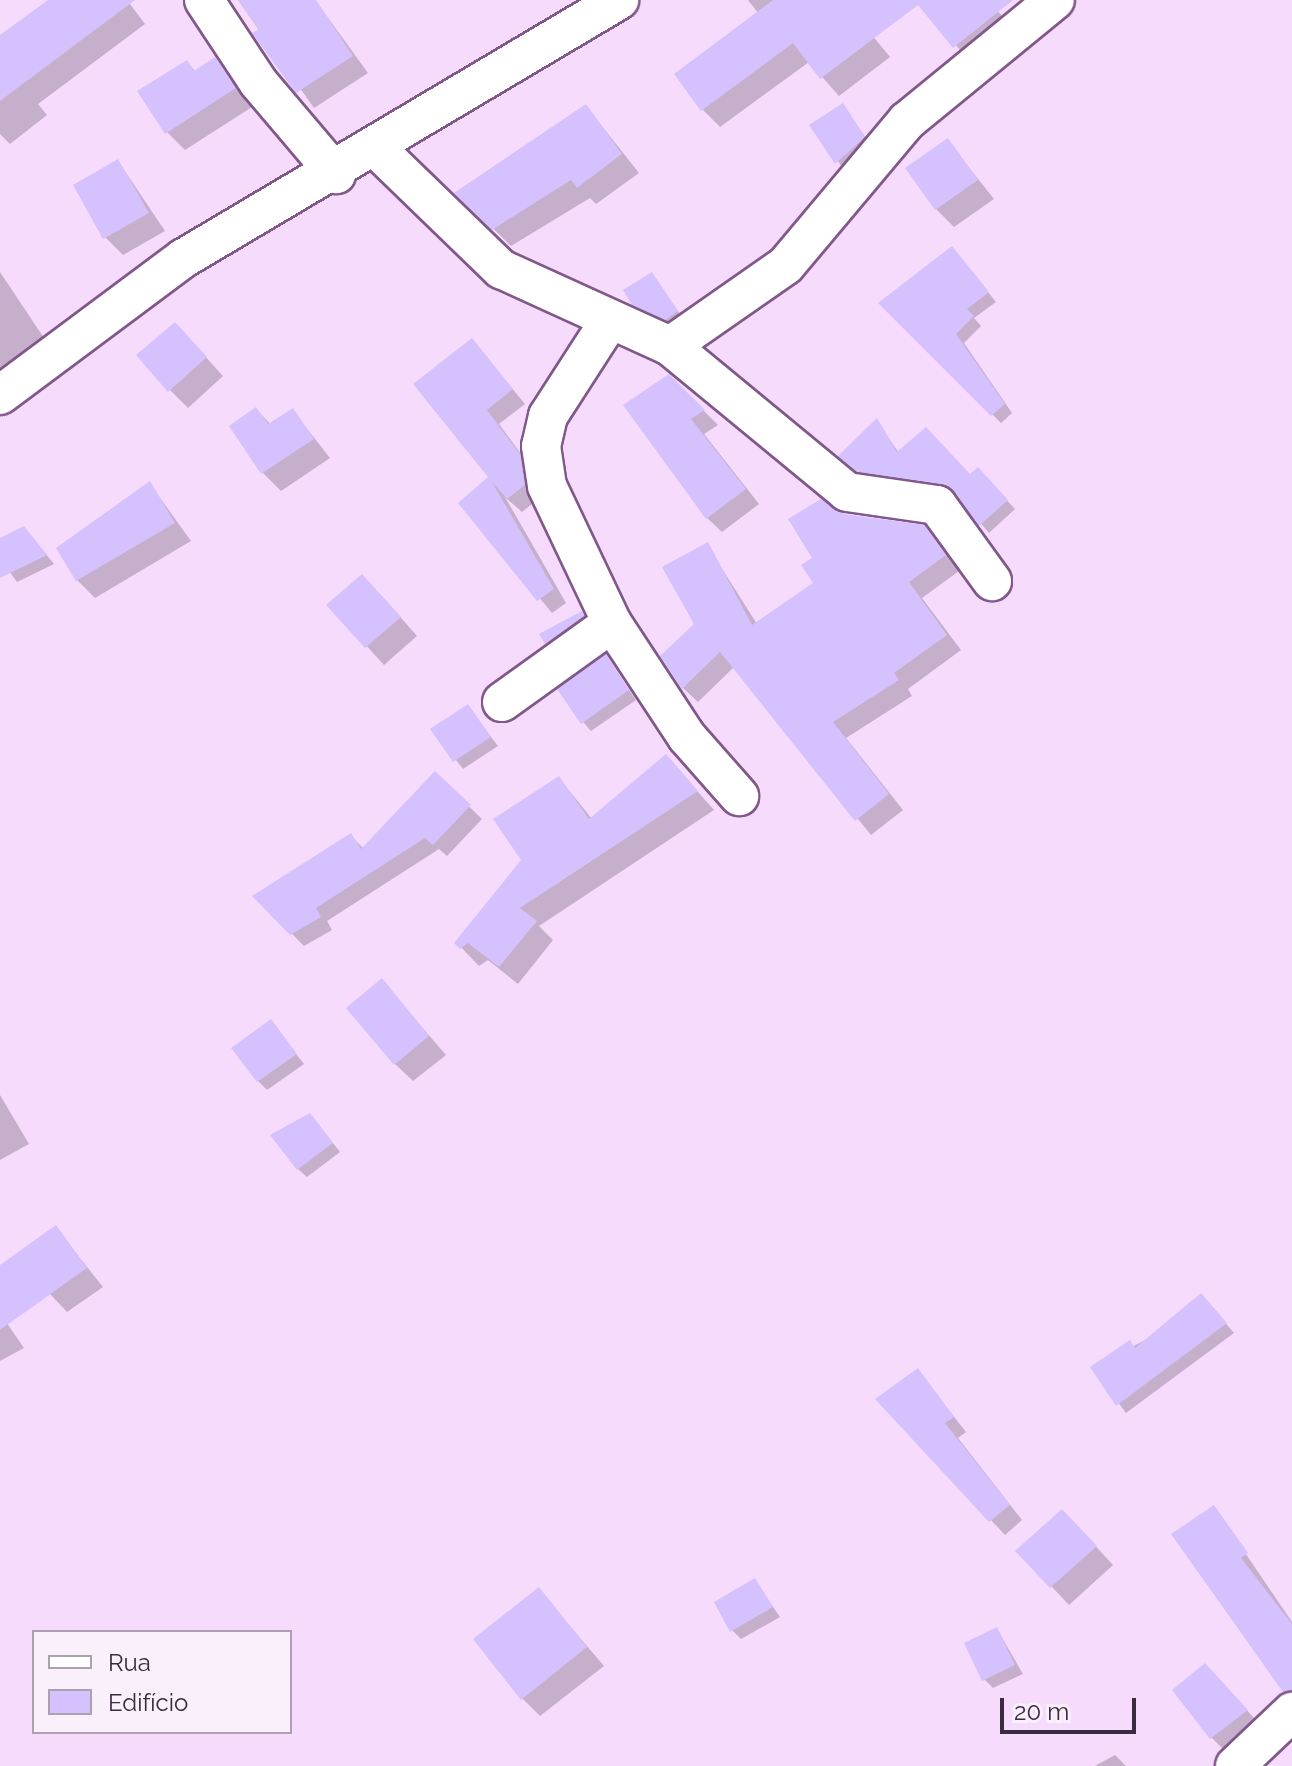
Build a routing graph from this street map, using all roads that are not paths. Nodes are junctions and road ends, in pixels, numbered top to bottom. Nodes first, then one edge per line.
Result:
1 (204, 0) edge
2 (619, 0) edge
3 (1055, 0) edge
4 (377, 149) junction
5 (336, 174) junction
6 (608, 323) junction
7 (670, 346) junction
8 (0, 395) edge
9 (992, 581) dead end
10 (612, 623) junction
11 (502, 702) dead end
12 (739, 796) dead end
13 (1292, 1712) edge
14 (1235, 1766) edge

1 - 5 street
2 - 4 street
3 - 7 street
4 - 5 street
4 - 6 street
5 - 8 street
6 - 7 street
6 - 10 street
7 - 9 street
10 - 11 street
10 - 12 street
13 - 14 street

